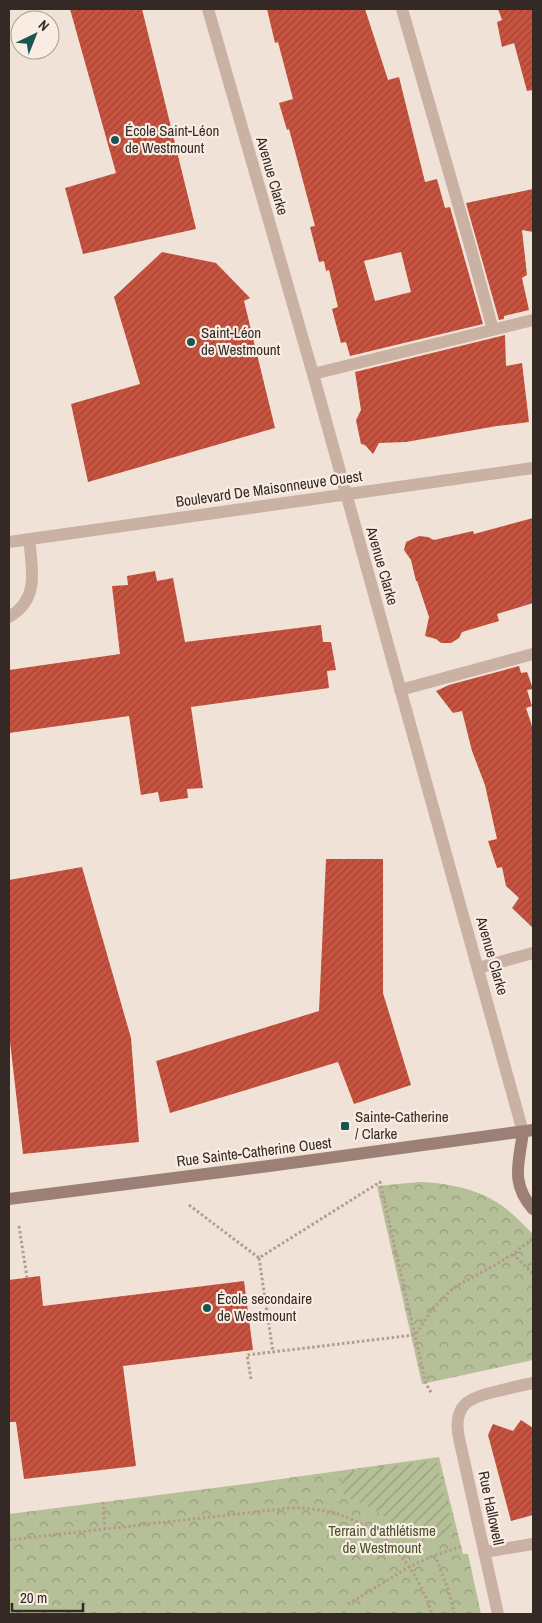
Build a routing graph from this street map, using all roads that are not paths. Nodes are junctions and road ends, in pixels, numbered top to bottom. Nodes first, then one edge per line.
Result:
1 (208, 9) edge
2 (402, 9) edge
3 (533, 320) edge
4 (493, 330) junction
5 (313, 374) junction
6 (533, 468) edge
7 (346, 495) junction
8 (29, 539) junction
9 (9, 542) edge
10 (9, 617) edge
11 (533, 654) edge
12 (400, 690) junction
13 (533, 953) edge
14 (478, 968) junction
15 (528, 1131) edge
16 (533, 1142) edge
17 (9, 1199) edge
18 (533, 1209) edge
19 (533, 1382) edge
20 (533, 1544) edge
21 (484, 1552) junction
22 (498, 1614) edge

1 - 5 street, Avenue Clarke
2 - 4 street
3 - 4 street
4 - 5 street
5 - 7 street, Avenue Clarke
6 - 7 street, Boulevard De Maisonneuve Ouest
7 - 8 street, Boulevard De Maisonneuve Ouest
7 - 12 street, Avenue Clarke
8 - 9 street, Boulevard De Maisonneuve Ouest
8 - 10 street
11 - 12 street
12 - 14 street, Avenue Clarke
13 - 14 street
14 - 15 street, Avenue Clarke
15 - 16 main road
15 - 17 main road, Rue Sainte-Catherine Ouest
15 - 18 main road
19 - 21 street, Rue Hallowell
20 - 21 street
21 - 22 street, Rue Hallowell

